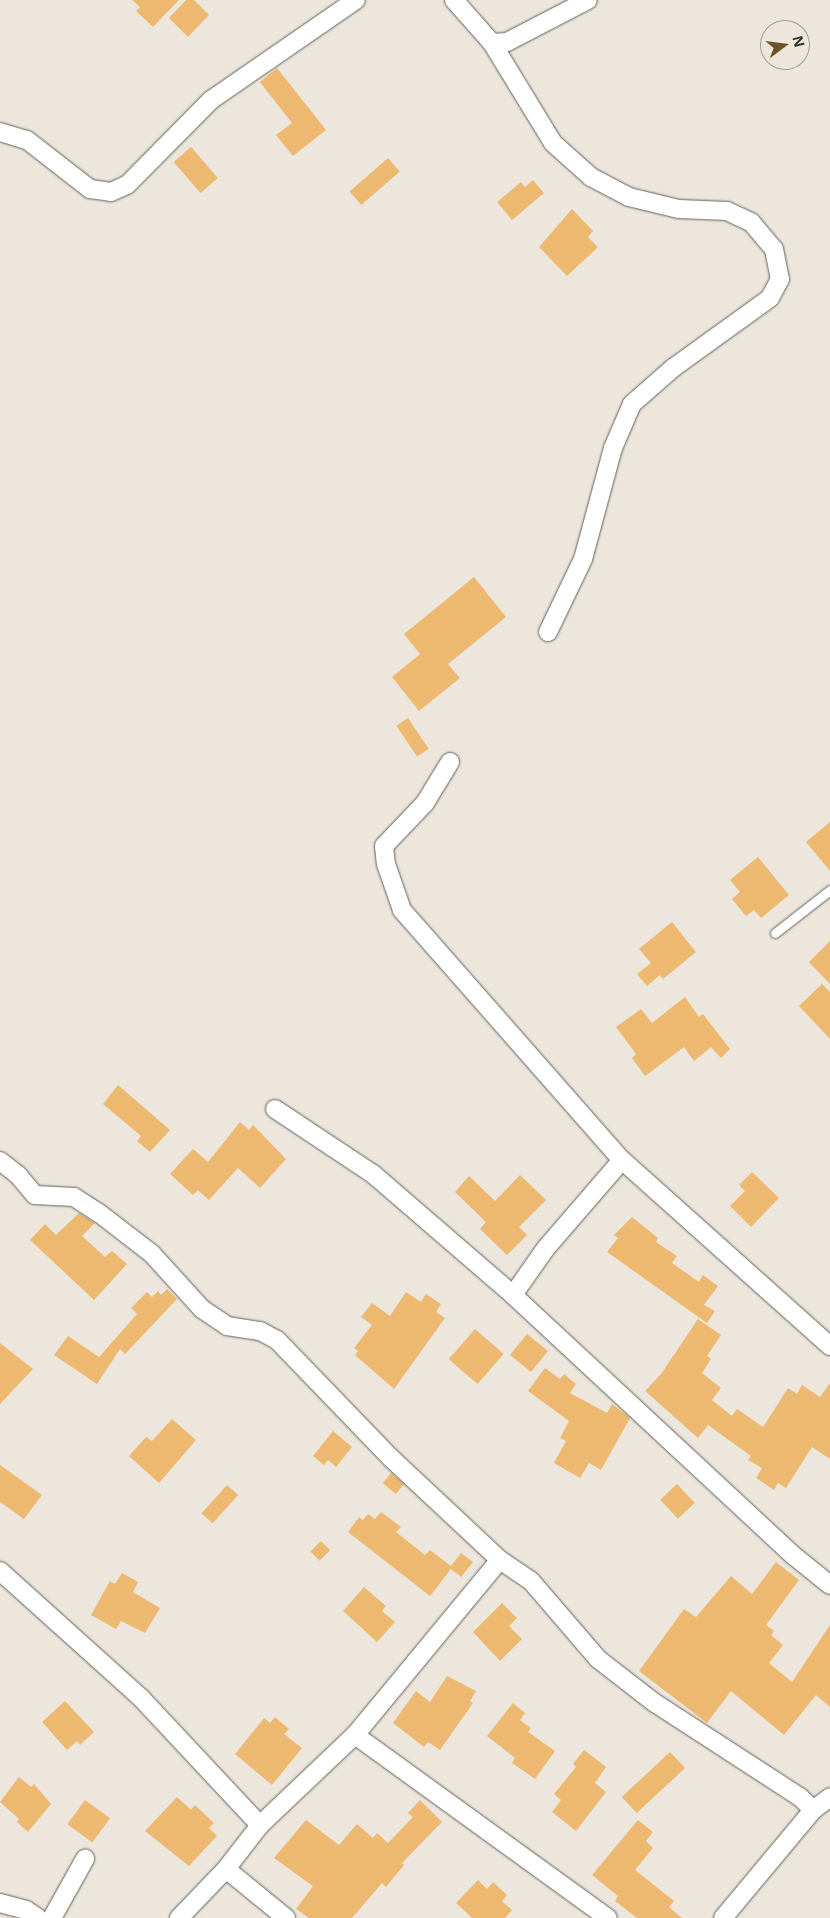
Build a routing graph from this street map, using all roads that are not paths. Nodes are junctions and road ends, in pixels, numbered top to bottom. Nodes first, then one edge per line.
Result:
1 (356, 0) edge
2 (454, 0) edge
3 (588, 0) edge
4 (492, 43) junction
5 (0, 132) edge
6 (548, 632) dead end
7 (450, 762) dead end
8 (830, 890) edge
9 (775, 933) dead end
10 (275, 1108) dead end
11 (622, 1160) junction
12 (0, 1161) edge
13 (513, 1295) junction
14 (830, 1346) edge
15 (500, 1560) junction
16 (0, 1571) edge
17 (830, 1585) edge
18 (356, 1735) junction
19 (830, 1797) edge
20 (813, 1810) junction
21 (260, 1825) junction
22 (85, 1860) dead end
23 (226, 1868) junction
24 (0, 1903) edge
25 (38, 1918) edge
26 (52, 1918) edge
27 (179, 1918) edge
28 (286, 1918) edge
29 (608, 1918) edge
30 (723, 1918) edge

1 - 5 street
2 - 4 street
3 - 4 street
4 - 6 street
7 - 11 street
8 - 9 lane
10 - 13 street
11 - 13 street
11 - 14 street
12 - 15 street
13 - 17 street
15 - 18 street
15 - 20 street
16 - 21 street
18 - 21 street
18 - 29 street
19 - 20 street
20 - 30 street
21 - 23 street
22 - 26 street
23 - 27 street
23 - 28 street
24 - 25 street

